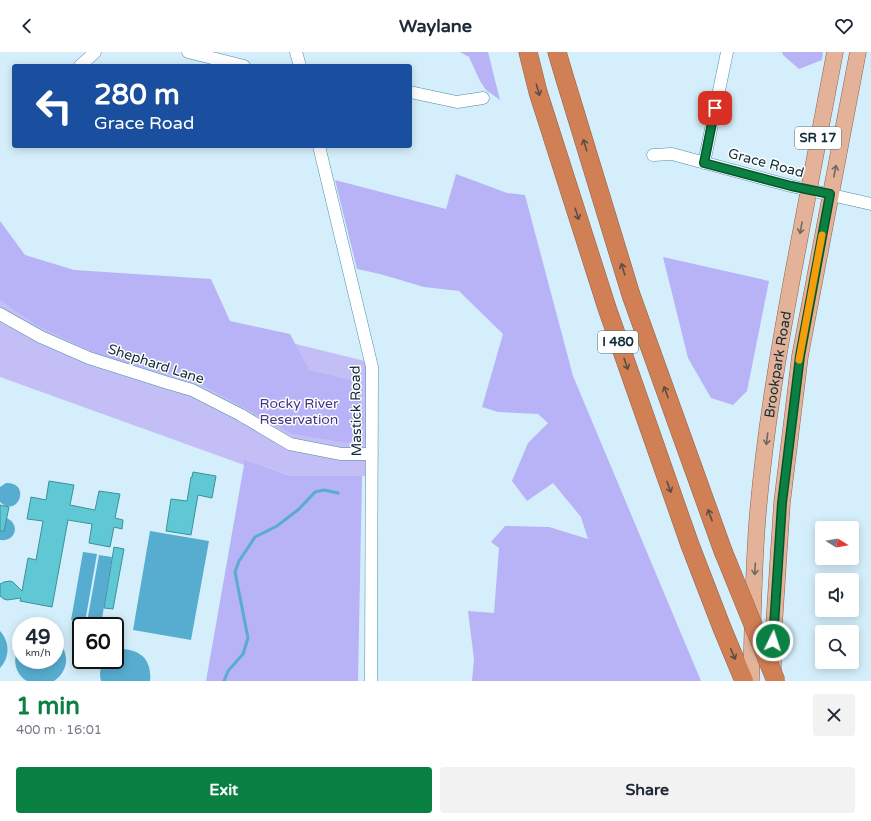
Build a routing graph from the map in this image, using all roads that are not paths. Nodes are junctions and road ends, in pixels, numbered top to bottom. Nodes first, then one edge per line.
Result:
1 (95, 52) edge
2 (188, 52) edge
3 (296, 52) edge
4 (528, 52) edge
5 (557, 52) edge
6 (727, 52) edge
7 (835, 52) edge
8 (858, 52) edge
9 (82, 64) edge
10 (236, 64) edge
11 (299, 64) edge
12 (412, 92) edge
13 (483, 98) dead end
14 (319, 148) edge
15 (653, 155) dead end
16 (704, 163) junction
17 (808, 190) junction
18 (830, 194) junction
19 (871, 204) edge
20 (0, 314) edge
21 (372, 454) junction
22 (371, 681) edge
23 (744, 681) edge
24 (751, 681) edge
25 (773, 681) edge
26 (776, 681) edge

1 - 9 street
2 - 10 street
3 - 11 street
4 -> 23 highway, I 480
26 -> 5 highway, I 480, bridge
6 - 16 street
7 - 17 main road, Brookpark Road / SR 17
18 -> 8 main road, Brookpark Road / SR 17
12 - 13 street
14 - 21 street, Mastick Road
15 - 16 street, Grace Road
16 - 17 street, Grace Road
17 - 18 street, Grace Road
17 -> 24 main road, Brookpark Road / SR 17
18 - 19 street, Grace Road
18 - 25 main road, Brookpark Road / SR 17
20 - 21 street, Shephard Lane
21 - 22 street, Mastick Road

